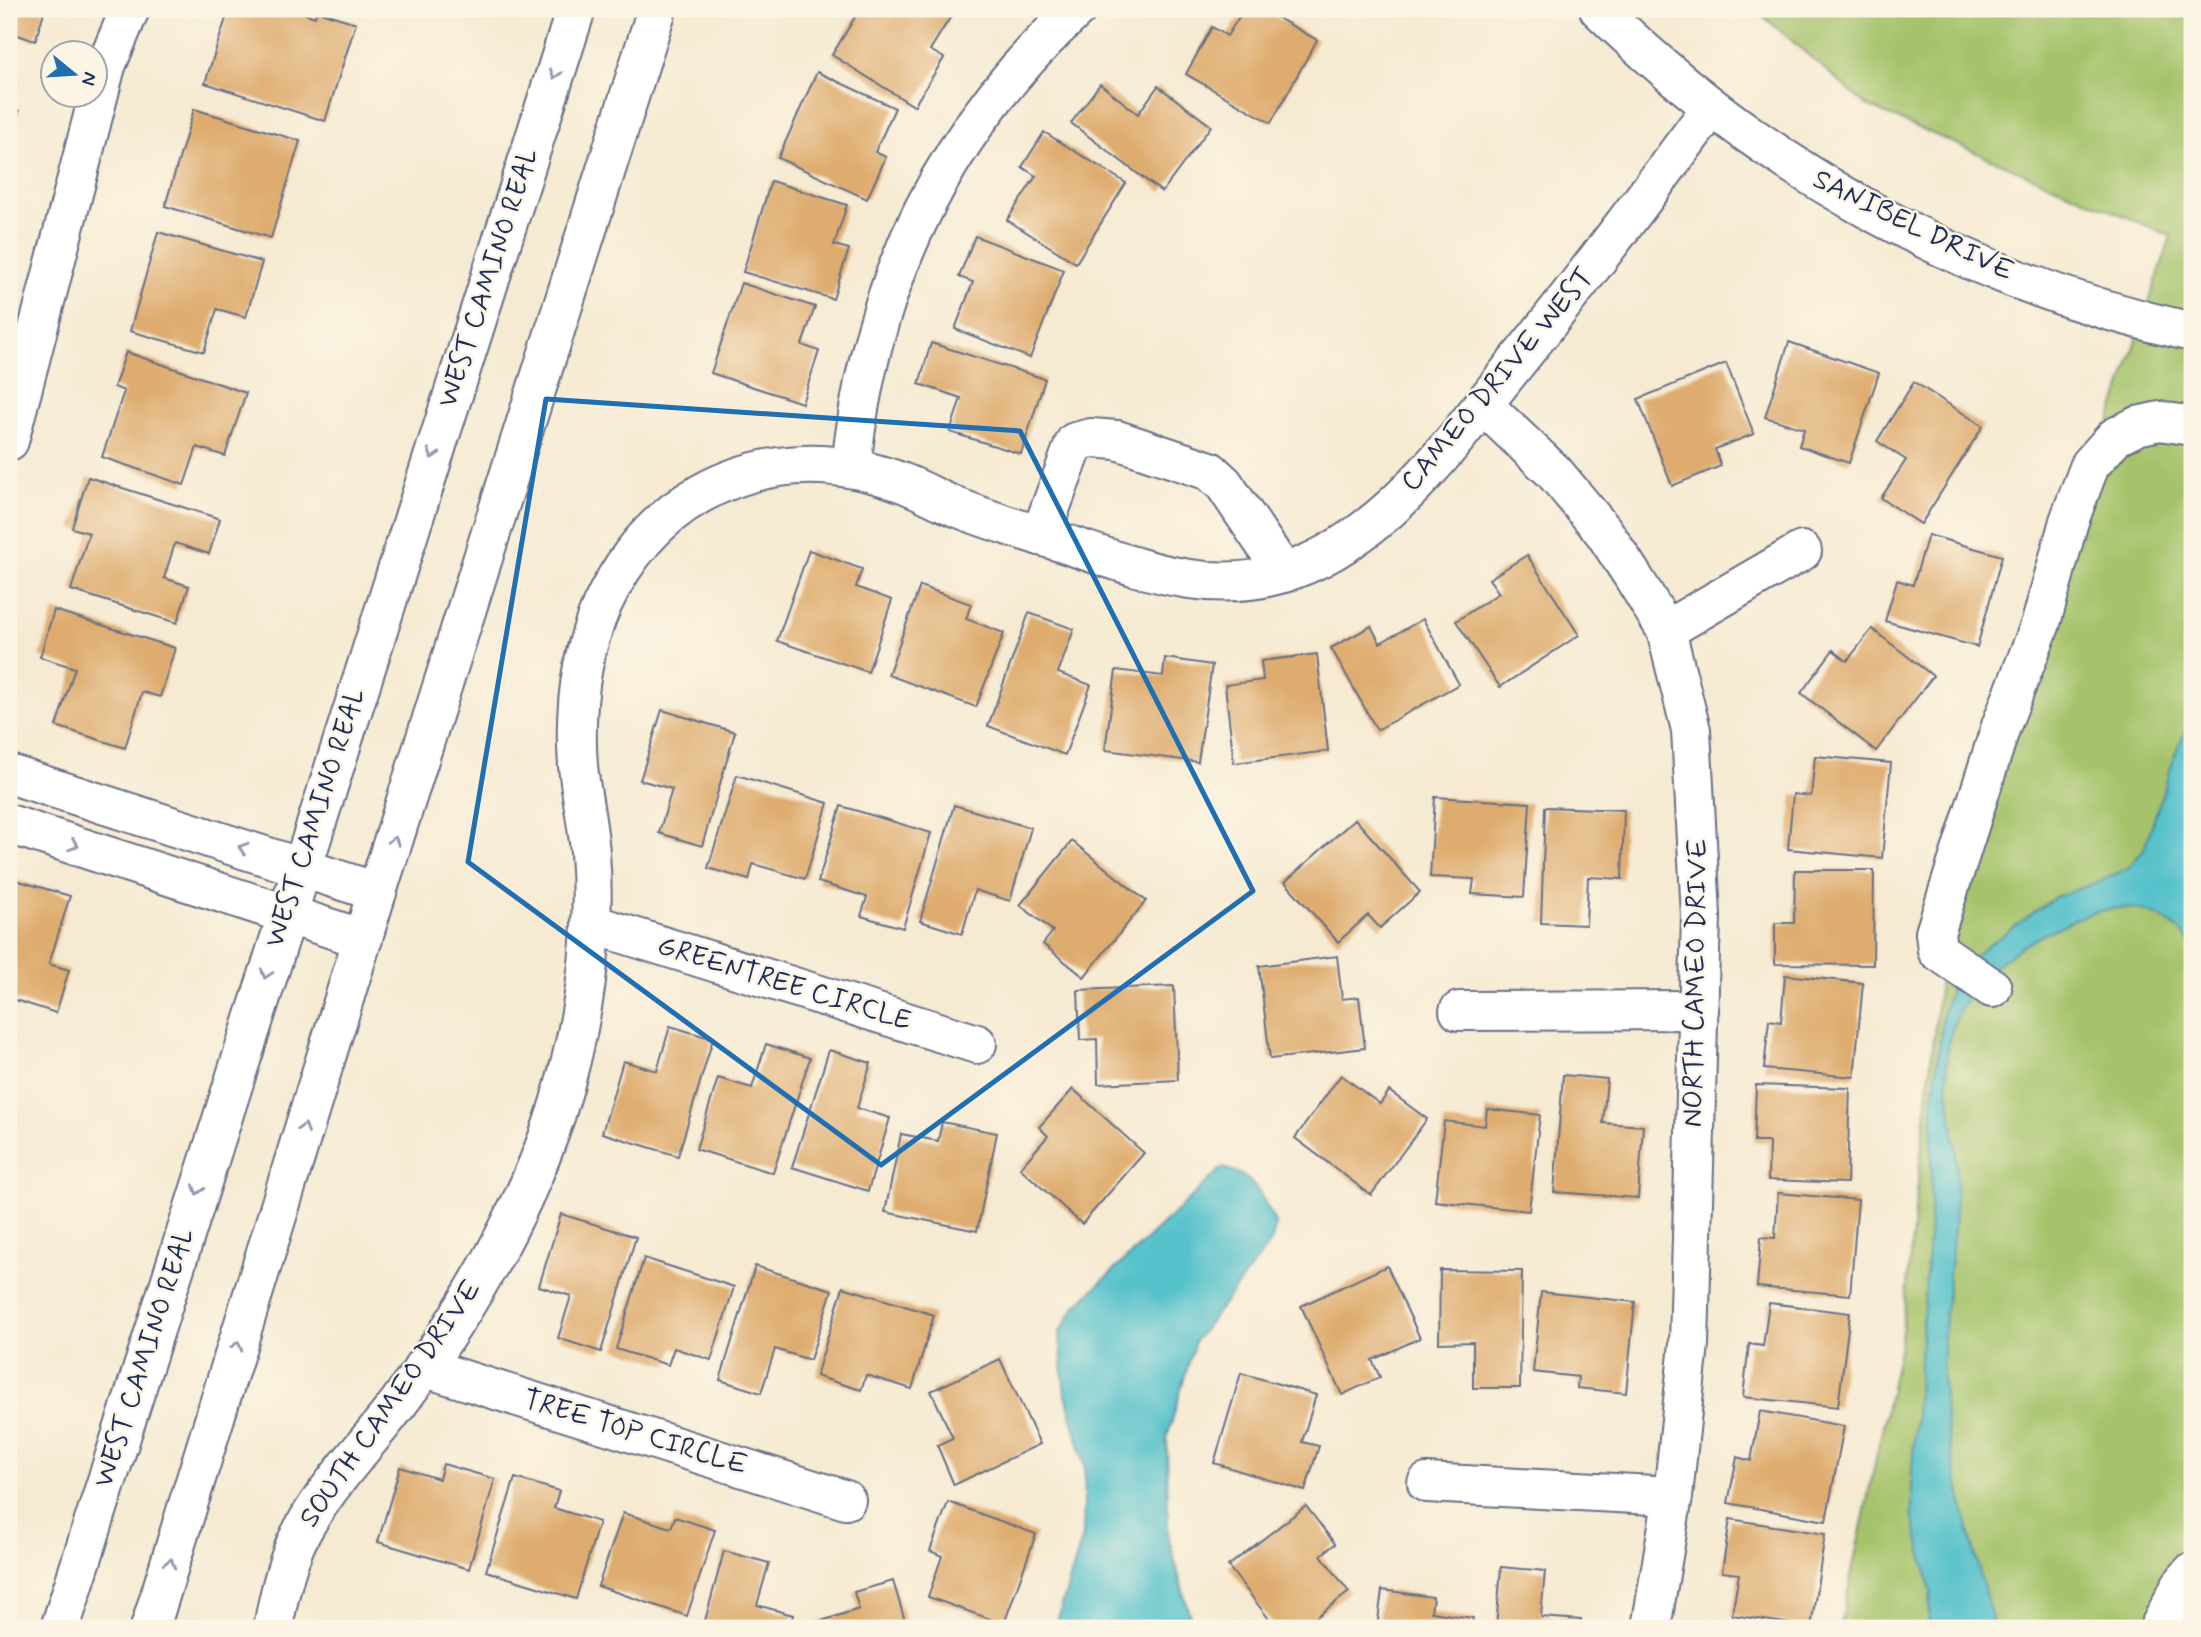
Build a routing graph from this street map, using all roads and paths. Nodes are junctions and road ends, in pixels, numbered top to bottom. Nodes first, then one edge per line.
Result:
1 (130, 9) edge
2 (576, 9) edge
3 (657, 9) edge
4 (1077, 9) edge
5 (1599, 9) edge
6 (1711, 108) junction
7 (2192, 332) edge
8 (1483, 405) junction
9 (2192, 426) edge
10 (9, 441) edge
11 (851, 468) junction
12 (709, 489) joint
13 (1041, 536) junction
14 (1802, 551) dead end
15 (1284, 573) junction
16 (1666, 630) junction
17 (9, 774) edge
18 (9, 824) edge
19 (300, 867) junction
20 (377, 892) junction
21 (285, 915) junction
22 (592, 924) junction
23 (363, 939) junction
24 (1992, 988) dead end
25 (1699, 1010) junction
26 (1459, 1011) dead end
27 (977, 1044) dead end
28 (424, 1367) junction
29 (1427, 1483) dead end
30 (1673, 1496) junction
31 (846, 1500) dead end
32 (2192, 1572) edge
33 (60, 1628) edge
34 (149, 1628) edge
35 (273, 1628) edge
36 (1651, 1628) edge
37 (2158, 1628) edge

1 - 10 street
2 -> 19 street, WEST CAMINO REAL
20 -> 3 street
4 - 11 street
5 - 6 street, SANIBEL DRIVE
6 - 7 street, SANIBEL DRIVE
6 - 8 street, CAMEO DRIVE WEST
8 - 15 street, CAMEO DRIVE WEST
8 - 16 street, NORTH CAMEO DRIVE
9 - 24 street
11 - 12 street, CAMEO DRIVE WEST
11 - 13 street, CAMEO DRIVE WEST
12 - 22 street, SOUTH CAMEO DRIVE
13 - 15 street, CAMEO DRIVE WEST
13 - 15 street
14 - 16 street
16 - 25 street, NORTH CAMEO DRIVE
19 -> 17 street
18 -> 21 street
19 - 20 street
19 - 21 street, WEST CAMINO REAL
20 - 23 street
21 - 23 street
21 -> 33 street, WEST CAMINO REAL
22 - 27 street, GREENTREE CIRCLE
22 - 28 street, SOUTH CAMEO DRIVE
34 -> 23 street
25 - 26 street
25 - 30 street, NORTH CAMEO DRIVE
28 - 31 street, TREE TOP CIRCLE
28 - 35 street, SOUTH CAMEO DRIVE
29 - 30 street
30 - 36 street, NORTH CAMEO DRIVE
32 - 37 street

